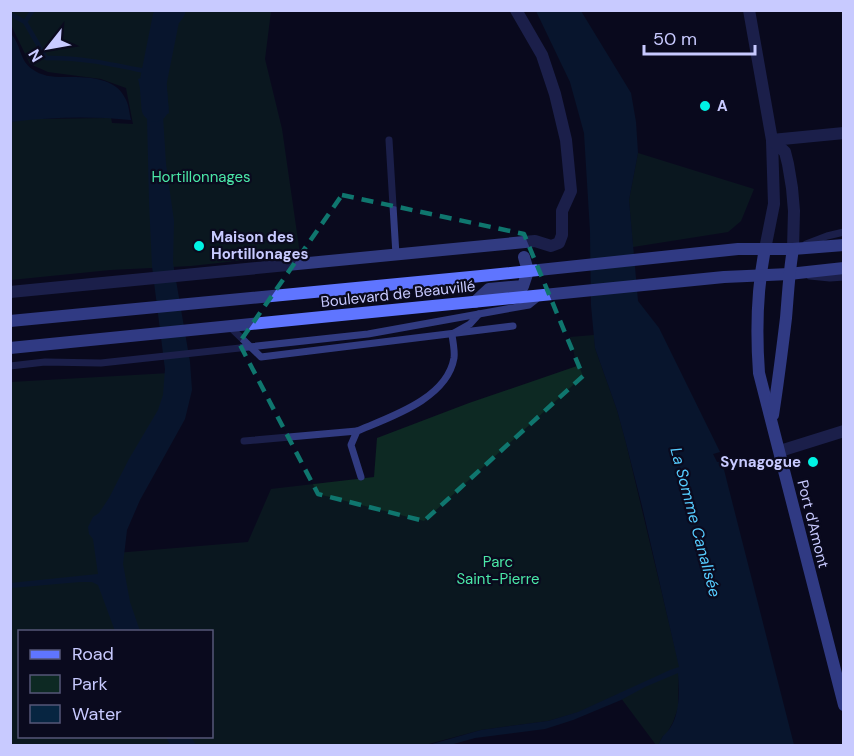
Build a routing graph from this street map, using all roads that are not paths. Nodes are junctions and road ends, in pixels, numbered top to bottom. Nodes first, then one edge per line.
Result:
1 (516, 10) edge
2 (749, 10) edge
3 (843, 133) edge
4 (389, 140) dead end
5 (772, 140) junction
6 (843, 232) edge
7 (514, 244) junction
8 (843, 245) edge
9 (765, 249) junction
10 (793, 249) junction
11 (396, 255) junction
12 (843, 268) edge
13 (534, 270) junction
14 (789, 274) junction
15 (760, 276) junction
16 (843, 277) edge
17 (10, 291) edge
18 (477, 308) junction
19 (10, 321) edge
20 (230, 326) junction
21 (513, 326) dead end
22 (452, 335) junction
23 (250, 347) junction
24 (10, 348) edge
25 (10, 366) edge
26 (772, 420) junction
27 (843, 431) edge
28 (357, 432) junction
29 (244, 441) dead end
30 (780, 451) junction
31 (361, 477) dead end
32 (843, 705) edge

1 - 7 street
2 - 5 street
3 - 5 street
4 - 11 lane
5 - 9 street
5 - 10 street
6 - 10 lane
7 - 11 street
7 - 13 street
8 - 10 main road, Boulevard de Beauvillé
9 - 10 main road, Boulevard de Beauvillé
9 - 13 main road, Boulevard de Beauvillé
9 - 15 main road, Port d'Amont
10 - 14 main road, Port d'Amont
11 - 17 street
12 - 14 main road, Boulevard de Beauvillé
13 - 18 street
13 - 19 main road, Boulevard de Beauvillé
14 - 15 main road, Boulevard de Beauvillé
14 - 16 lane
14 - 26 main road, Port d'Amont
15 - 18 main road, Boulevard de Beauvillé
15 - 26 main road, Port d'Amont
18 - 20 main road, Boulevard de Beauvillé
18 - 22 lane
18 - 23 lane
20 - 23 lane
20 - 24 main road, Boulevard de Beauvillé
21 - 22 lane
22 - 23 lane
22 - 28 lane
23 - 25 lane
26 - 30 main road, Port d'Amont
27 - 30 street
28 - 29 lane
28 - 31 lane
30 - 32 main road, Port d'Amont

